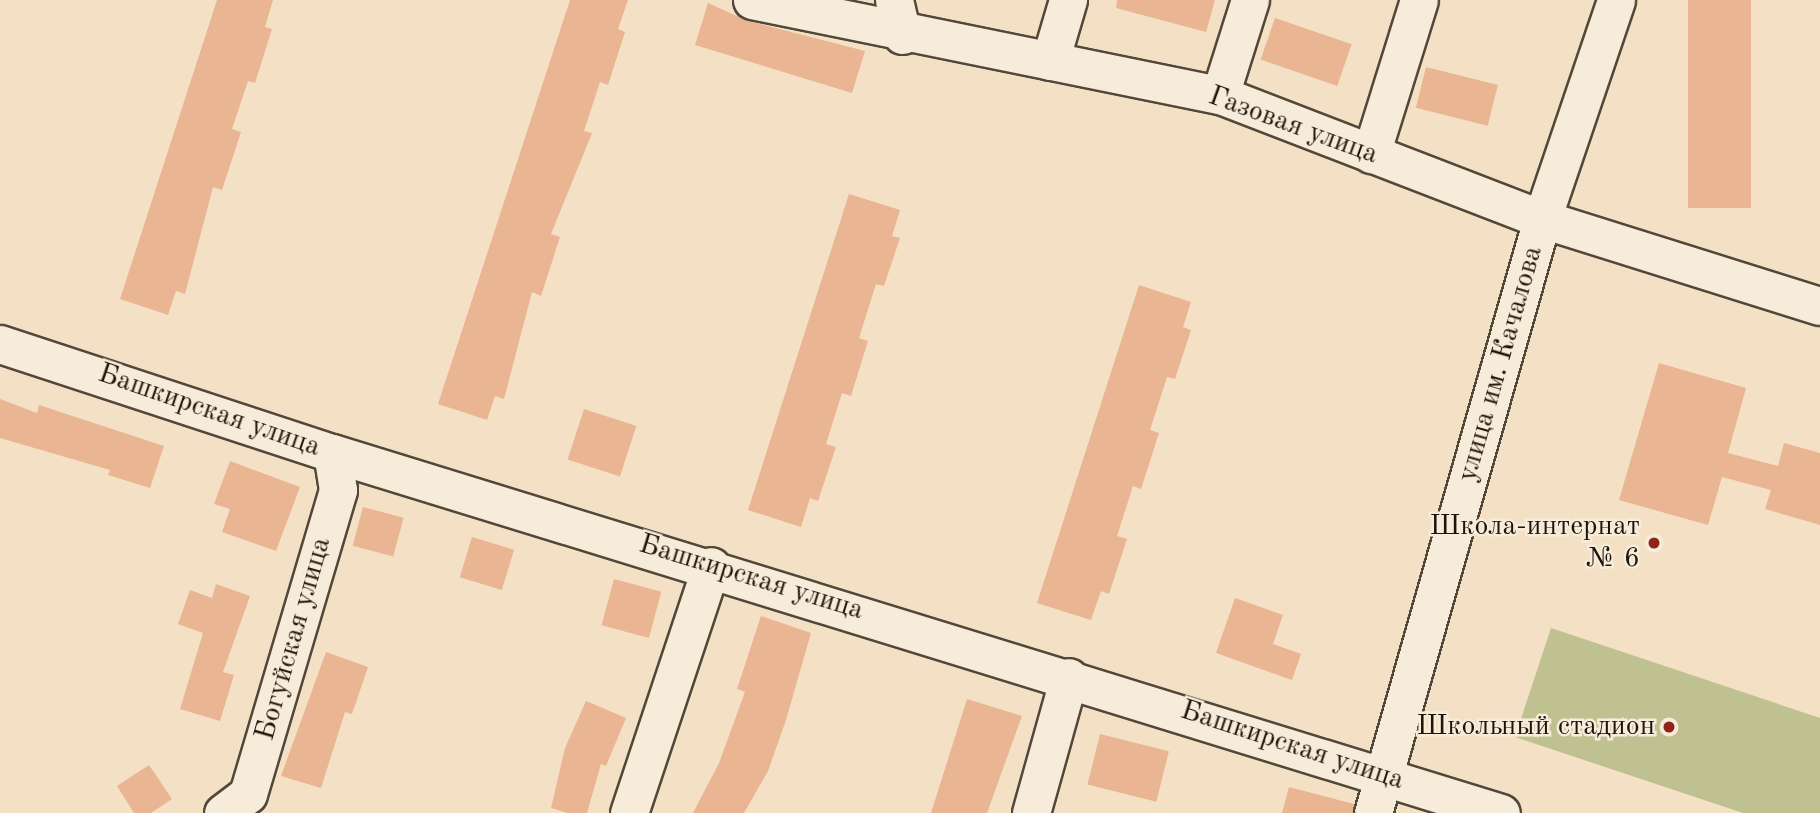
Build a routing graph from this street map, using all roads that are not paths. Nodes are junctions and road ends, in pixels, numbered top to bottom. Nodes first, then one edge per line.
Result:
1 (752, 0) edge
2 (1068, 0) edge
3 (1250, 0) edge
4 (1419, 0) edge
5 (1616, 0) edge
6 (898, 17) edge
7 (1050, 61) junction
8 (1220, 95) junction
9 (1371, 153) junction
10 (1542, 219) junction
11 (1820, 306) edge
12 (0, 344) edge
13 (332, 453) junction
14 (711, 566) junction
15 (1069, 677) junction
16 (1384, 776) junction
17 (223, 813) edge
18 (629, 813) edge
19 (1031, 813) edge
20 (1373, 813) edge
21 (1502, 813) edge

1 - 6 street, Газовая улица
2 - 7 street
3 - 8 street
4 - 9 street
5 - 10 street, улица им. Качалова
6 - 7 street, Газовая улица
7 - 8 street, Газовая улица
8 - 9 street, Газовая улица
9 - 10 street, Газовая улица
10 - 11 street, Газовая улица
10 - 16 street, улица им. Качалова
12 - 13 street, Башкирская улица
13 - 14 street, Башкирская улица
13 - 17 street, Богуйская улица
14 - 15 street, Башкирская улица
14 - 18 street
15 - 16 street, Башкирская улица
15 - 19 street
16 - 20 street, улица им. Качалова
16 - 21 street, Башкирская улица

